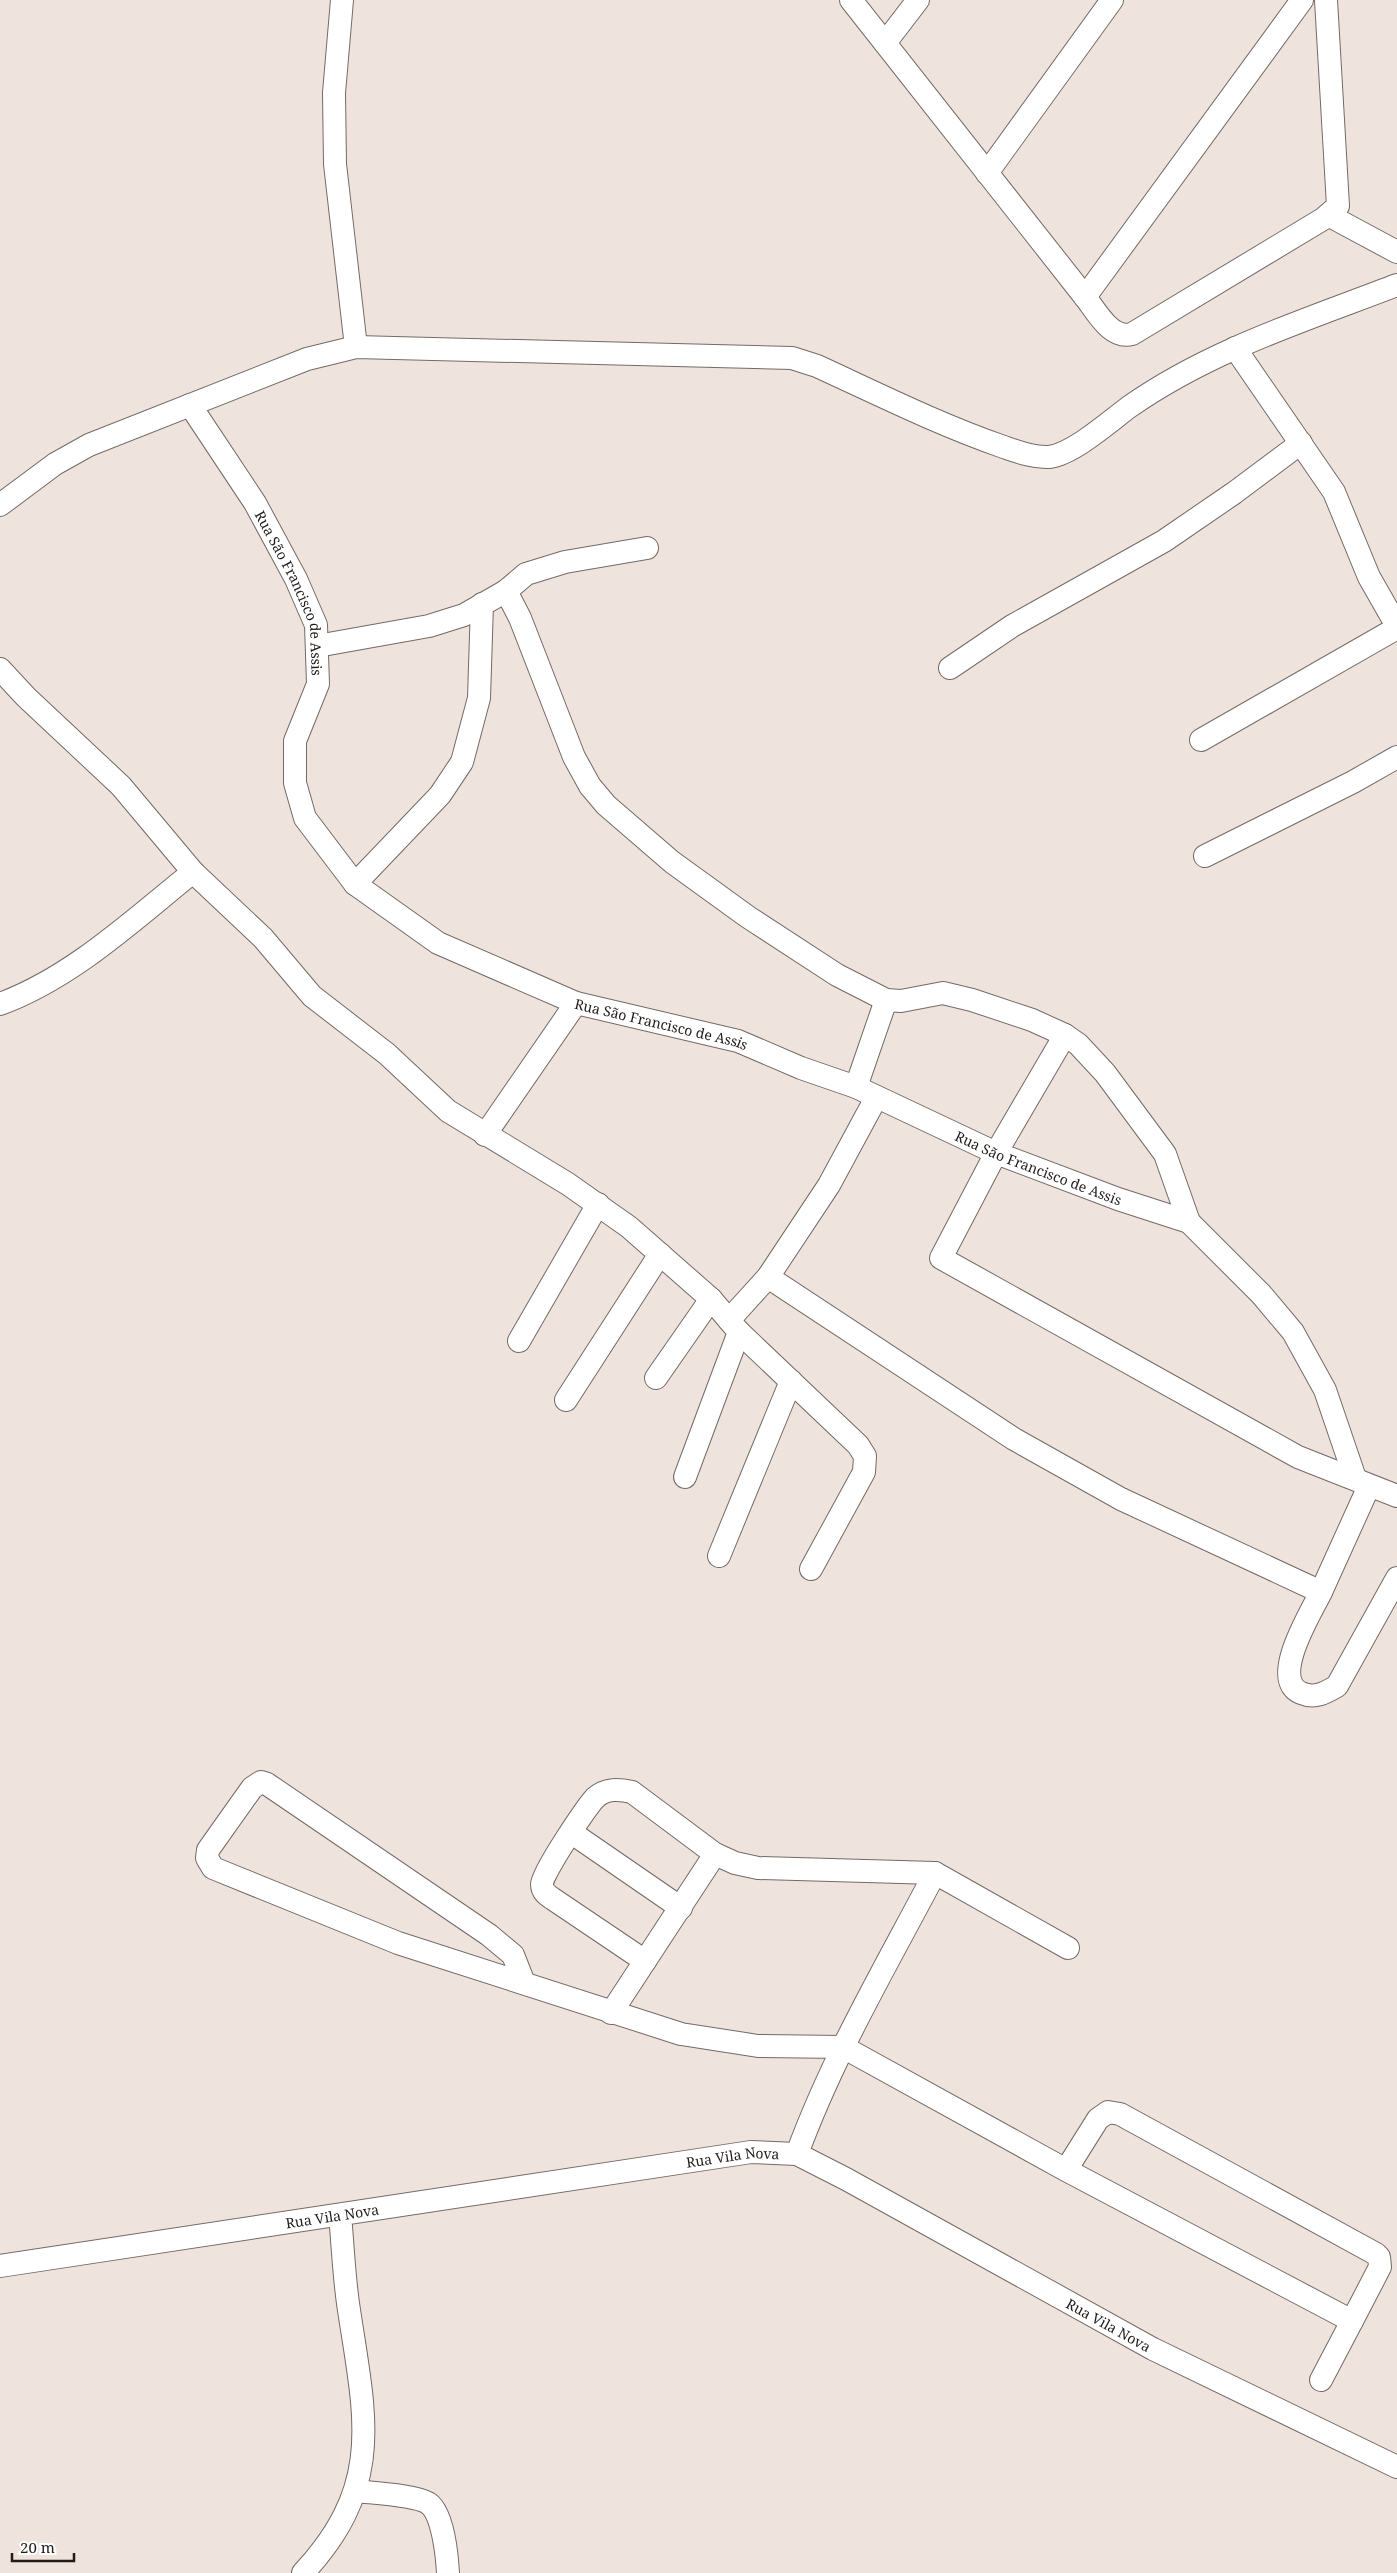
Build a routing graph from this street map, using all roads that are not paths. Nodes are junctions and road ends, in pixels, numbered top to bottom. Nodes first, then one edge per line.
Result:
1 (342, 0) edge
2 (851, 0) edge
3 (918, 0) edge
4 (1112, 0) edge
5 (1302, 0) edge
6 (1326, 0) edge
7 (885, 43) junction
8 (987, 173) junction
9 (1328, 215) junction
10 (1397, 252) edge
11 (1397, 284) edge
12 (1084, 297) junction
13 (356, 347) junction
14 (1235, 348) junction
15 (190, 405) junction
16 (1301, 443) junction
17 (0, 506) edge
18 (647, 548) dead end
19 (506, 591) junction
20 (482, 604) junction
21 (1397, 627) edge
22 (316, 646) junction
23 (950, 668) dead end
24 (0, 669) edge
25 (1201, 740) dead end
26 (1397, 757) edge
27 (1204, 856) dead end
28 (193, 872) junction
29 (355, 884) junction
30 (886, 1000) junction
31 (576, 1003) junction
32 (0, 1004) edge
33 (1065, 1035) junction
34 (856, 1087) junction
35 (876, 1098) junction
36 (485, 1135) junction
37 (996, 1153) junction
38 (598, 1204) junction
39 (1189, 1222) junction
40 (660, 1254) junction
41 (768, 1277) junction
42 (711, 1299) junction
43 (734, 1326) junction
44 (519, 1341) dead end
45 (656, 1378) dead end
46 (791, 1382) junction
47 (566, 1400) dead end
48 (685, 1477) dead end
49 (1362, 1482) junction
50 (1397, 1496) edge
51 (719, 1556) dead end
52 (811, 1569) dead end
53 (1397, 1578) edge
54 (1320, 1592) junction
55 (572, 1833) junction
56 (715, 1854) junction
57 (935, 1874) junction
58 (681, 1908) junction
59 (1068, 1948) dead end
60 (646, 1961) junction
61 (524, 1983) junction
62 (611, 2013) junction
63 (842, 2047) junction
64 (797, 2154) junction
65 (1066, 2170) junction
66 (340, 2215) junction
67 (0, 2266) edge
68 (1352, 2321) junction
69 (1321, 2380) dead end
70 (1397, 2467) edge
71 (356, 2491) junction
72 (303, 2573) edge
73 (448, 2573) edge

1 - 13 street
2 - 7 street
3 - 7 street
4 - 8 street
5 - 12 street
6 - 9 street
7 - 8 street
8 - 12 street
9 - 10 street
9 - 12 street
11 - 14 street
13 - 14 street
13 - 15 street
14 - 16 street
15 - 17 street
15 - 22 street, Rua São Francisco de Assis
16 - 21 street
16 - 23 street
18 - 19 street
19 - 20 street
19 - 30 street
20 - 22 street
20 - 29 street
21 - 25 street
22 - 29 street, Rua São Francisco de Assis
24 - 28 street
26 - 27 street
28 - 32 street
28 - 36 street
29 - 31 street, Rua São Francisco de Assis
30 - 33 street
30 - 34 street
31 - 34 street, Rua São Francisco de Assis
31 - 36 street
33 - 37 street
33 - 39 street
34 - 35 street, Rua São Francisco de Assis
35 - 37 street, Rua São Francisco de Assis
35 - 41 street
36 - 38 street
37 - 39 street, Rua São Francisco de Assis
37 - 49 street
38 - 40 street
38 - 44 street
39 - 49 street, Rua São Francisco de Assis
40 - 42 street
40 - 47 street
41 - 43 street
41 - 54 street
42 - 43 street
42 - 45 street
43 - 46 street
43 - 48 street
46 - 51 street
46 - 52 street
49 - 50 street
49 - 54 street
53 - 54 street
55 - 56 street
55 - 58 street
55 - 60 street
56 - 57 street
56 - 58 street
57 - 59 street
57 - 63 street
58 - 60 street
60 - 62 street
61 - 61 street
61 - 62 street
62 - 63 street
63 - 64 street
63 - 65 street
64 - 66 street, Rua Vila Nova
64 - 70 street, Rua Vila Nova
65 - 68 street
65 - 68 street
66 - 67 street, Rua Vila Nova
66 - 71 street
68 - 69 street
71 - 72 street
71 - 73 street

